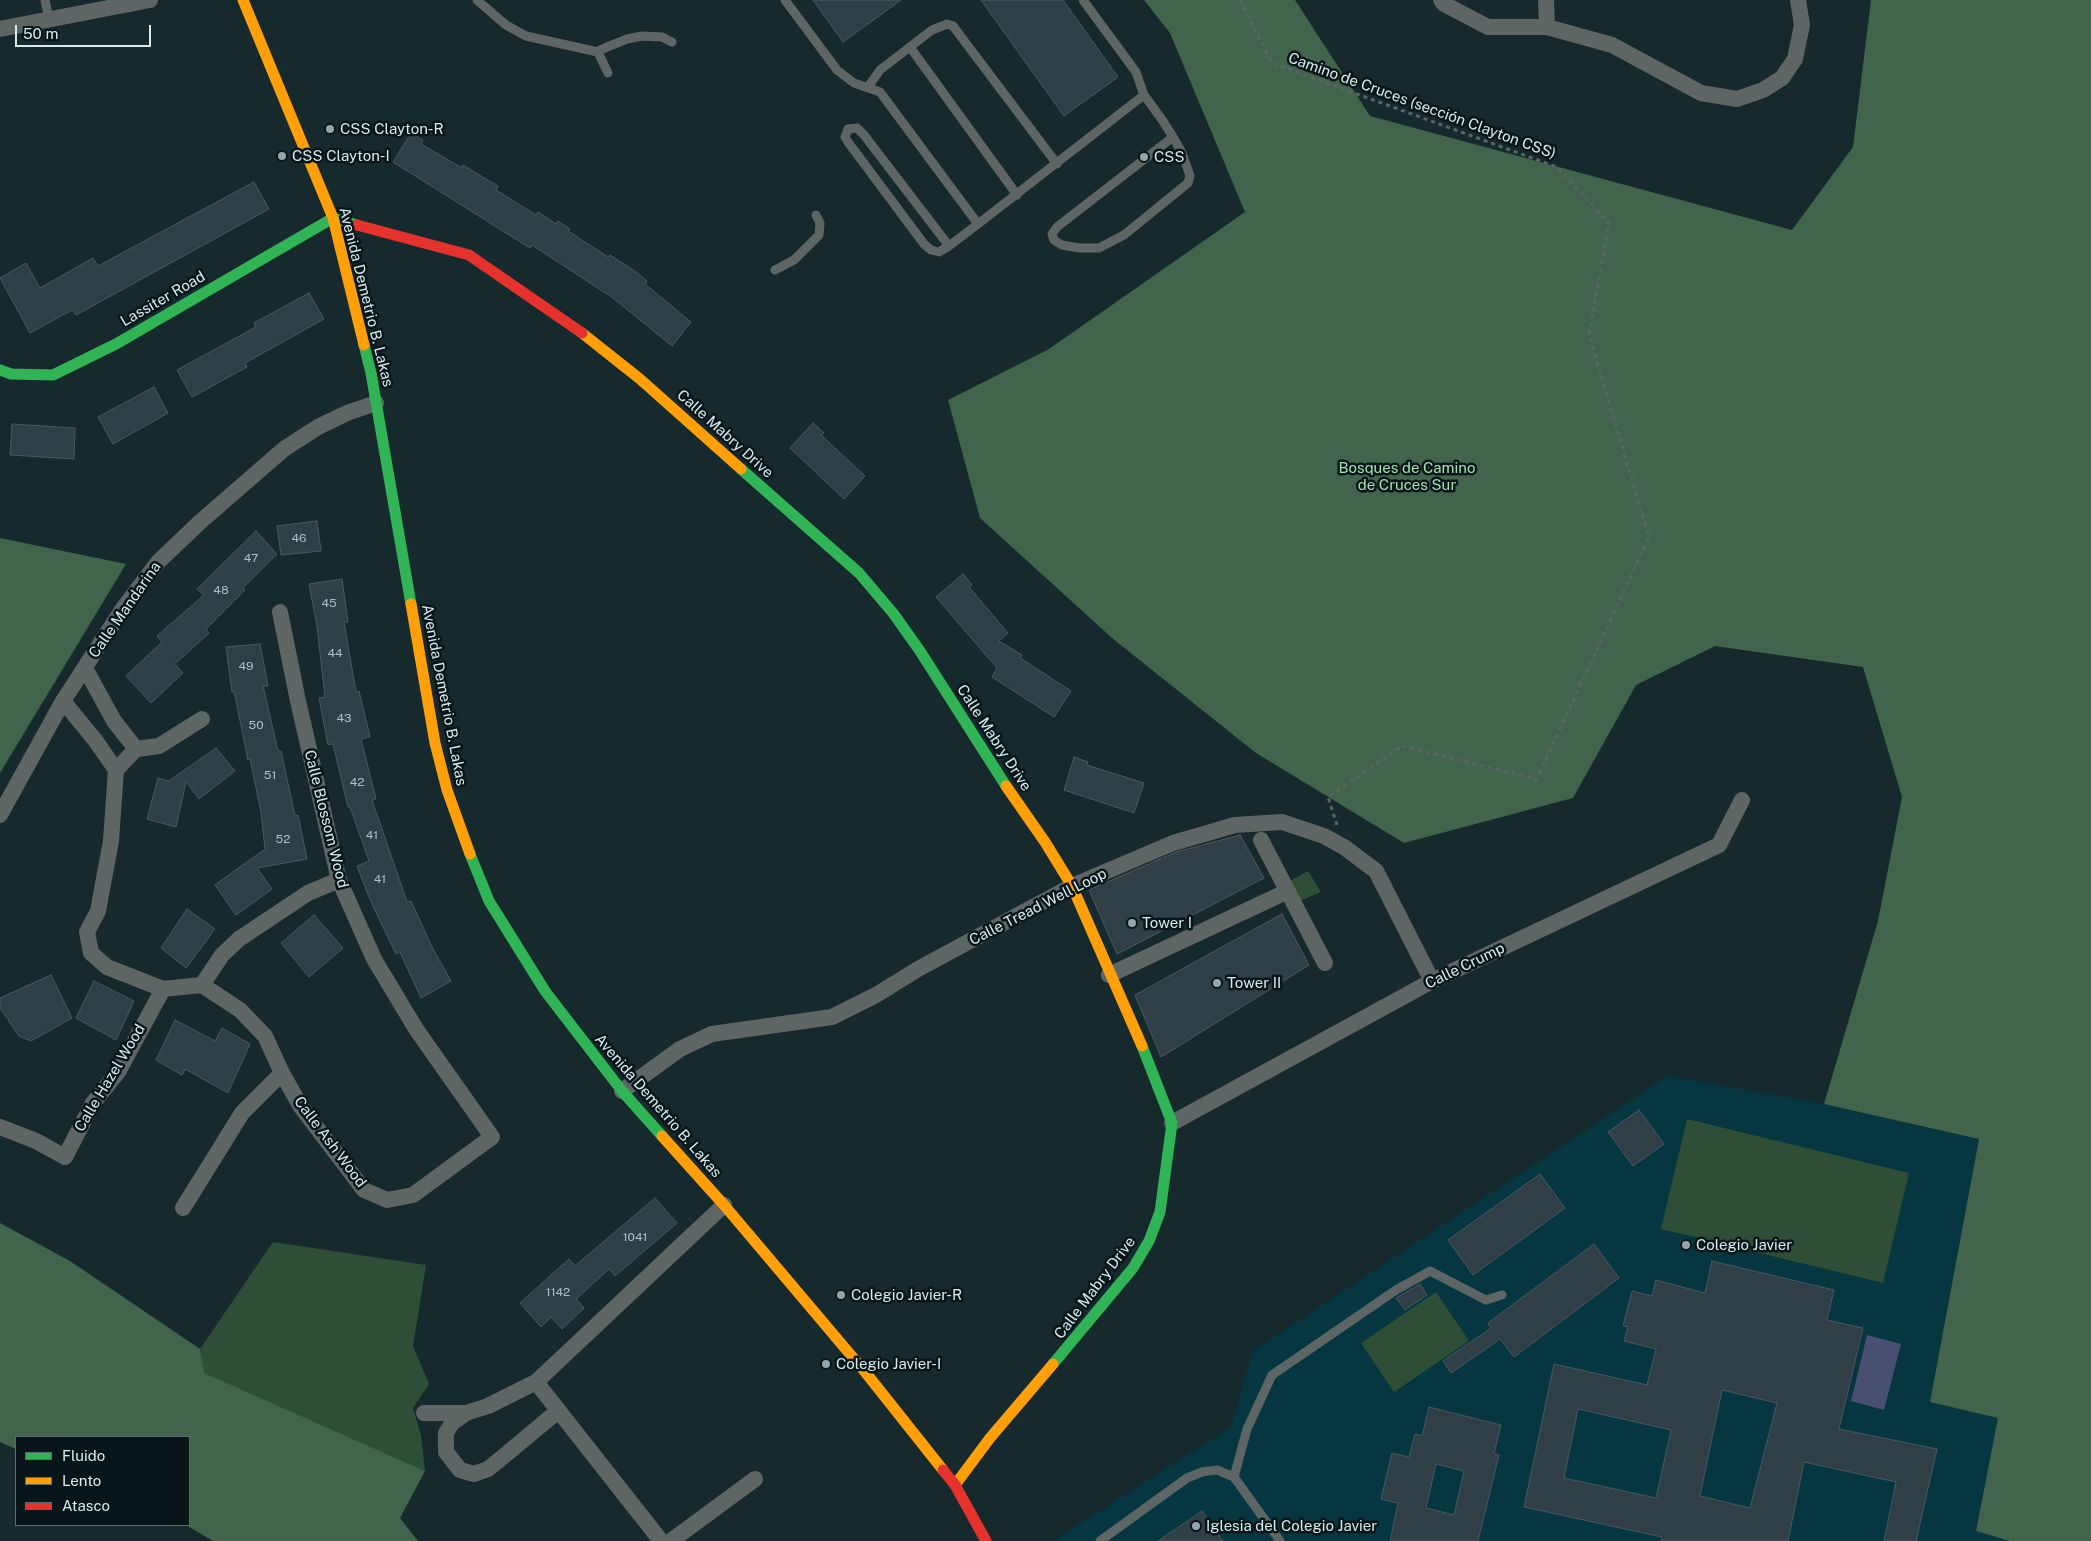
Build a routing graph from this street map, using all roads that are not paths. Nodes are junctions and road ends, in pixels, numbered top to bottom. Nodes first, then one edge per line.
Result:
1 (45, 0) edge
2 (150, 0) edge
3 (243, 0) edge
4 (477, 0) edge
5 (785, 0) edge
6 (1083, 0) edge
7 (1441, 0) edge
8 (1546, 0) edge
9 (1798, 0) edge
10 (49, 19) junction
11 (1547, 27) junction
12 (0, 28) edge
13 (672, 42) dead end
14 (910, 47) junction
15 (598, 52) junction
16 (608, 73) dead end
17 (868, 86) junction
18 (1144, 95) junction
19 (1173, 137) junction
20 (1057, 164) junction
21 (1016, 195) junction
22 (816, 215) dead end
23 (333, 218) junction
24 (978, 224) junction
25 (949, 246) junction
26 (775, 270) dead end
27 (0, 370) edge
28 (376, 403) junction
29 (280, 612) dead end
30 (85, 668) junction
31 (63, 701) junction
32 (202, 719) dead end
33 (136, 749) junction
34 (116, 770) junction
35 (1742, 800) dead end
36 (0, 815) edge
37 (1261, 840) dead end
38 (339, 880) junction
39 (1072, 886) junction
40 (1286, 892) junction
41 (1325, 963) dead end
42 (1109, 975) junction
43 (1432, 981) junction
44 (202, 985) junction
45 (162, 989) junction
46 (282, 1073) junction
47 (622, 1091) junction
48 (1172, 1123) junction
49 (0, 1127) edge
50 (492, 1137) joint
51 (724, 1204) junction
52 (183, 1208) dead end
53 (1502, 1295) dead end
54 (536, 1382) junction
55 (558, 1411) junction
56 (424, 1413) dead end
57 (466, 1413) junction
58 (1234, 1477) junction
59 (755, 1479) dead end
60 (955, 1485) junction
61 (662, 1541) edge
62 (671, 1541) edge
63 (986, 1541) edge
64 (1100, 1541) edge
65 (1280, 1541) edge

1 - 10 lane
2 - 10 street
3 - 23 street, Avenida Demetrio B. Lakas
4 - 15 lane
5 - 17 lane
6 - 18 lane
7 - 11 street
8 - 11 street
9 - 11 street
10 - 12 street
13 - 15 lane
14 - 17 lane
14 - 20 lane
14 - 21 lane
15 - 16 lane
17 - 24 lane
18 - 19 lane
18 - 20 lane
19 - 19 lane
20 - 21 lane
21 - 24 lane
22 - 26 lane
23 - 27 street, Lassiter Road
23 - 28 street, Avenida Demetrio B. Lakas
23 - 39 street, Calle Mabry Drive
24 - 25 lane
25 - 25 lane
28 - 30 street, Calle Mandarina
28 - 47 street, Avenida Demetrio B. Lakas
29 - 38 street, Calle Blossom Wood
30 - 31 street, Calle Mandarina
30 - 33 street
31 - 34 street
31 - 36 street, Calle Mandarina
32 - 33 street
33 - 34 street
34 - 45 street
35 - 43 street, Calle Crump
37 - 40 street
38 - 44 street
38 - 50 street, Calle Blossom Wood
39 - 42 street, Calle Mabry Drive
39 - 43 street, Calle Tread Well Loop
39 - 47 street, Calle Tread Well Loop
40 - 41 street
40 - 42 street
42 - 48 street, Calle Mabry Drive
43 - 48 street, Calle Crump
44 - 45 street
44 - 46 street, Calle Ash Wood
45 - 49 street, Calle Hazel Wood
46 - 50 street, Calle Ash Wood
46 - 52 street
47 - 51 street, Avenida Demetrio B. Lakas
48 - 60 street, Calle Mabry Drive
51 - 54 street
51 - 60 street, Avenida Demetrio B. Lakas
53 - 58 lane
54 - 55 street
54 - 57 street
55 - 57 street
55 - 61 street
56 - 57 street
58 - 64 lane
58 - 65 lane
59 - 62 street
60 - 63 street, Avenida Demetrio B. Lakas

